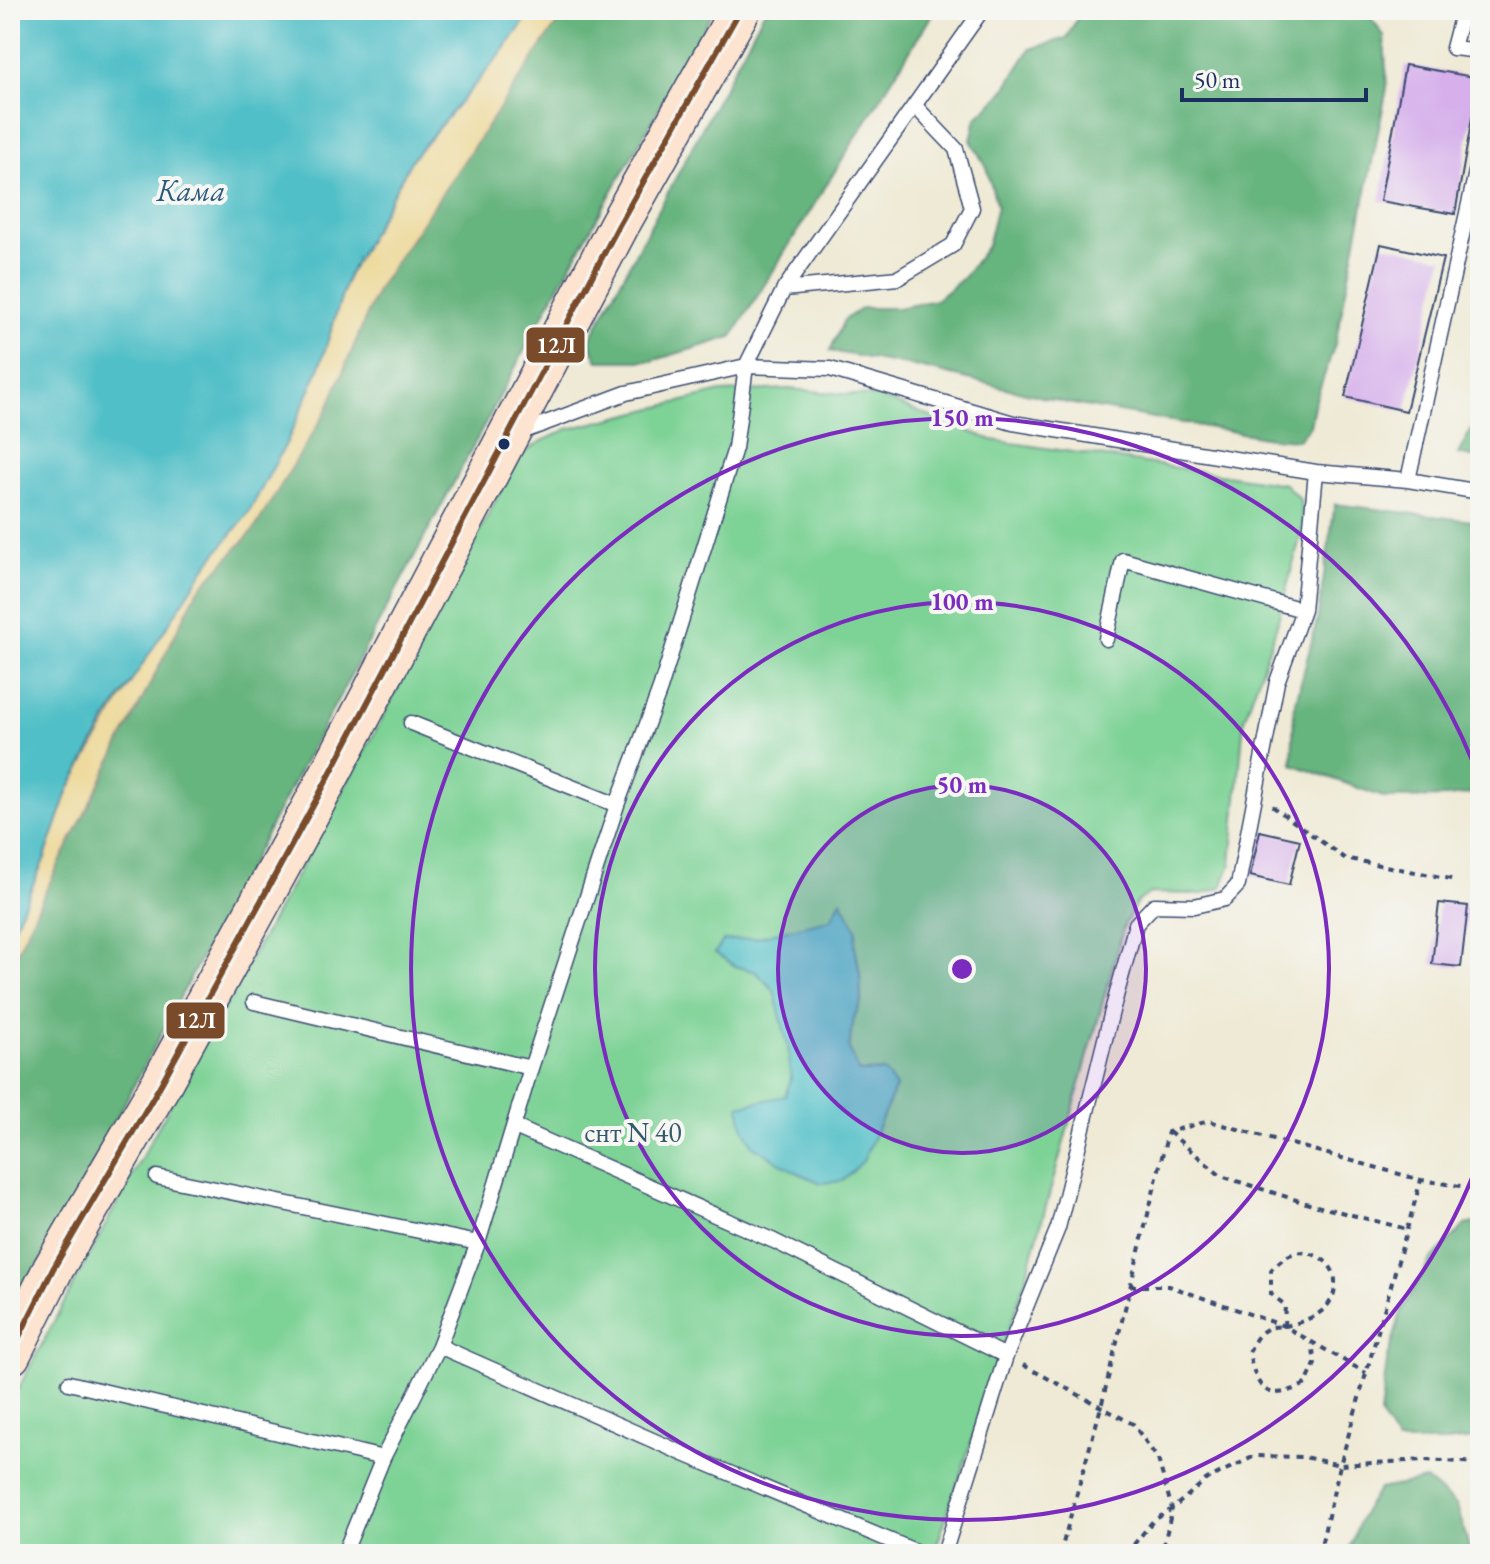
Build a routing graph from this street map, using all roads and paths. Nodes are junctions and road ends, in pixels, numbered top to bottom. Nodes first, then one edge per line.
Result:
1 (740, 10) edge
2 (982, 10) edge
3 (1463, 10) edge
4 (1480, 51) edge
5 (916, 107) junction
6 (1480, 154) edge
7 (784, 289) junction
8 (746, 366) junction
9 (507, 438) junction
10 (1316, 472) junction
11 (1408, 480) junction
12 (1480, 492) edge
13 (1303, 610) junction
14 (1106, 639) dead end
15 (411, 723) dead end
16 (1257, 795) junction
17 (617, 805) junction
18 (1456, 880) dead end
19 (254, 1002) dead end
20 (531, 1068) junction
21 (515, 1127) junction
22 (1168, 1132) junction
23 (157, 1177) dead end
24 (1421, 1180) junction
25 (1480, 1189) edge
26 (1407, 1229) junction
27 (478, 1243) junction
28 (1130, 1286) junction
29 (1284, 1326) junction
30 (1312, 1342) junction
31 (439, 1346) junction
32 (10, 1355) edge
33 (1006, 1356) junction
34 (1366, 1373) junction
35 (69, 1383) dead end
36 (1101, 1407) junction
37 (383, 1458) junction
38 (1480, 1463) edge
39 (1340, 1465) junction
40 (1172, 1509) junction
41 (344, 1554) edge
42 (922, 1554) edge
43 (944, 1554) edge
44 (1060, 1554) edge
45 (1126, 1554) edge
46 (1162, 1554) edge
47 (1319, 1554) edge

1 - 9 street
2 - 5 lane
3 - 4 lane
5 - 7 lane
5 - 7 lane
6 - 11 lane
7 - 8 lane
8 - 9 lane
8 - 10 lane
8 - 17 lane
9 - 32 street
10 - 11 lane
10 - 13 lane
11 - 12 lane
13 - 14 lane
13 - 16 lane
15 - 17 lane
16 - 18 path
16 - 33 lane
17 - 20 lane
19 - 20 lane
20 - 21 lane
21 - 27 lane
21 - 33 lane
22 - 24 path
22 - 26 path
22 - 28 path
23 - 27 lane
24 - 25 path
24 - 26 path
26 - 34 path
27 - 31 lane
28 - 29 path
28 - 36 path
29 - 29 path
29 - 30 path
29 - 30 path
30 - 34 path
31 - 37 lane
31 - 42 lane
33 - 36 path
33 - 43 lane
34 - 39 path
35 - 37 lane
36 - 40 path
36 - 44 path
37 - 41 lane
38 - 39 path
39 - 40 path
39 - 47 path
40 - 45 path
40 - 46 path

